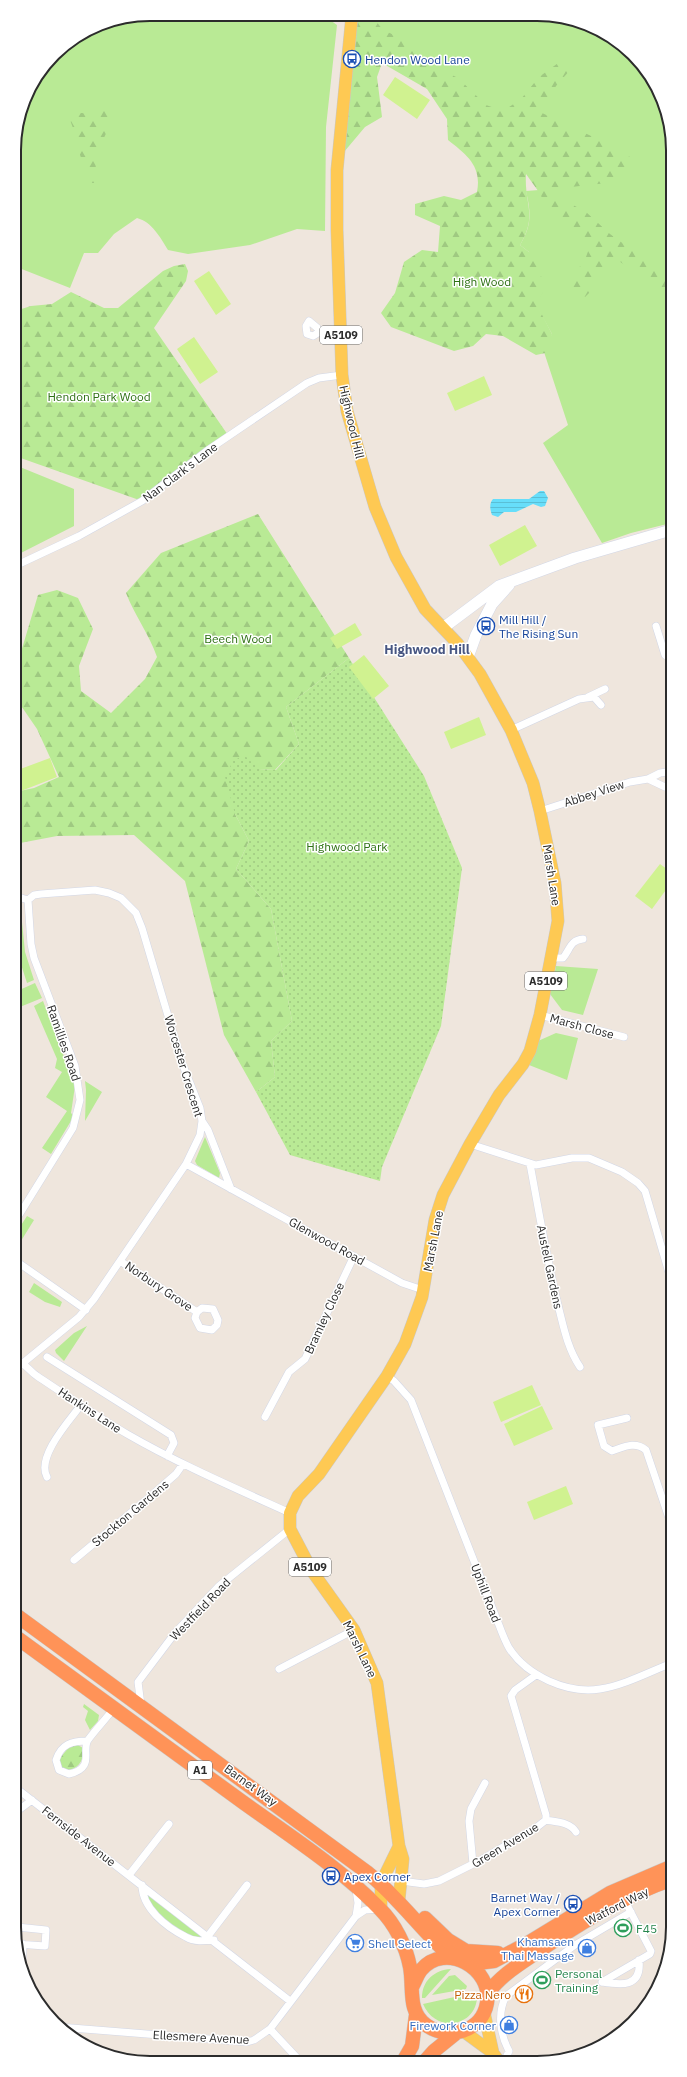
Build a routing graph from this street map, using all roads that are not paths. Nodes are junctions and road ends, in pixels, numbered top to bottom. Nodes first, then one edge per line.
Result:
1 (349, 21) edge
2 (341, 330) junction
3 (321, 331) dead end
4 (342, 375) junction
5 (666, 531) edge
6 (21, 563) edge
7 (511, 583) junction
8 (656, 626) dead end
9 (443, 628) junction
10 (476, 635) junction
11 (458, 644) junction
12 (666, 656) edge
13 (468, 657) junction
14 (604, 689) dead end
15 (588, 697) junction
16 (601, 705) dead end
17 (511, 730) junction
18 (666, 773) edge
19 (648, 779) junction
20 (666, 787) edge
21 (540, 811) junction
22 (21, 898) edge
23 (28, 900) junction
24 (583, 939) dead end
25 (551, 958) junction
26 (540, 1015) junction
27 (624, 1037) dead end
28 (202, 1121) junction
29 (470, 1144) junction
30 (186, 1164) junction
31 (530, 1164) junction
32 (231, 1188) junction
33 (21, 1212) edge
34 (354, 1256) junction
35 (120, 1261) junction
36 (666, 1261) edge
37 (21, 1264) edge
38 (423, 1290) junction
39 (86, 1310) junction
40 (197, 1312) dead end
41 (47, 1357) dead end
42 (21, 1361) edge
43 (21, 1363) edge
44 (580, 1367) dead end
45 (387, 1376) junction
46 (81, 1405) junction
47 (265, 1417) dead end
48 (627, 1418) dead end
49 (167, 1456) junction
50 (183, 1464) junction
51 (47, 1477) dead end
52 (666, 1509) edge
53 (290, 1513) junction
54 (290, 1529) junction
55 (74, 1560) dead end
56 (21, 1619) edge
57 (354, 1630) junction
58 (21, 1640) edge
59 (666, 1665) edge
60 (279, 1669) dead end
61 (536, 1674) junction
62 (141, 1705) junction
63 (114, 1708) junction
64 (87, 1741) junction
65 (485, 1783) dead end
66 (21, 1792) edge
67 (32, 1800) junction
68 (21, 1808) edge
69 (546, 1820) junction
70 (169, 1824) dead end
71 (576, 1832) dead end
72 (399, 1846) junction
73 (473, 1864) junction
74 (666, 1869) edge
75 (130, 1875) junction
76 (401, 1881) junction
77 (380, 1883) junction
78 (666, 1883) edge
79 (142, 1884) junction
80 (247, 1885) dead end
81 (356, 1886) junction
82 (399, 1900) junction
83 (628, 1907) junction
84 (380, 1909) junction
85 (356, 1916) junction
86 (21, 1927) edge
87 (211, 1938) junction
88 (22, 1944) edge
89 (506, 1954) junction
90 (452, 1958) junction
91 (639, 1960) junction
92 (470, 1964) junction
93 (412, 1987) junction
94 (488, 1993) junction
95 (290, 2001) junction
96 (484, 2012) junction
97 (416, 2014) junction
98 (70, 2028) edge
99 (270, 2029) junction
100 (459, 2033) junction
101 (295, 2056) edge
102 (406, 2056) edge
103 (430, 2056) edge
104 (494, 2056) edge
105 (495, 2056) edge
106 (507, 2056) edge

1 - 2 main road, Highwood Hill / A5109
2 - 3 street
2 - 4 main road, Highwood Hill / A5109
4 - 6 street, Nan Clark's Lane
4 - 9 main road, Highwood Hill / A5109
5 - 7 main road
7 - 9 main road
7 - 10 main road
8 - 12 street
9 - 11 main road, Marsh Lane / A5109
10 - 11 main road
10 - 13 main road
11 - 13 main road, Marsh Lane / A5109
13 - 17 main road, Marsh Lane / A5109
14 - 15 street
15 - 16 street
15 - 17 street
17 - 21 main road, Marsh Lane / A5109
18 - 19 street, Abbey View
19 - 20 street
19 - 21 street, Abbey View
21 - 25 main road, Marsh Lane / A5109
22 - 23 street
23 - 28 street, Worcester Crescent
23 - 33 street, Ramillies Road
24 - 25 street
25 - 26 main road, Marsh Lane / A5109
26 - 27 street, Marsh Close
26 - 29 main road, Marsh Lane / A5109
28 - 30 street, Worcester Crescent
28 - 32 street
29 - 31 street
29 - 38 main road, Marsh Lane / A5109
30 - 32 street, Glenwood Road
30 - 35 street, Worcester Crescent
31 - 36 street
31 - 44 street, Austell Gardens
32 - 34 street, Glenwood Road
34 - 38 street, Glenwood Road
34 - 47 street, Bramley Close
35 - 39 street, Worcester Crescent
35 - 40 street, Norbury Grove
37 - 39 street
38 - 45 main road, Marsh Lane / A5109
39 - 42 street, Worcester Crescent
41 - 49 street, Hankins Lane
43 - 46 street, Hankins Lane
45 - 53 main road, Marsh Lane / A5109
45 - 61 street, Uphill Road
46 - 49 street, Hankins Lane
46 - 51 street
48 - 52 street
49 - 50 street, Hankins Lane
50 - 53 street, Hankins Lane
50 - 55 street, Stockton Gardens
53 - 54 main road, Marsh Lane / A5109
54 - 57 main road, Marsh Lane / A5109
54 - 62 street, Westfield Road
56 - 62 highway, Barnet Way / A1
57 - 60 street
57 - 72 main road, Marsh Lane / A5109
58 - 63 highway, Barnet Way / A1
59 - 61 street, Uphill Road
61 - 69 street, Green Avenue
62 - 77 highway, Barnet Way / A1
63 - 64 street
63 - 81 highway, Barnet Way / A1
64 - 64 street
65 - 73 street
66 - 67 street, Fernside Avenue
67 - 68 street
67 - 75 street, Fernside Avenue
69 - 71 street
69 - 73 street, Green Avenue
70 - 75 street
72 - 76 main road, Marsh Lane / A5109
72 - 77 main road
73 - 76 street, Green Avenue
74 - 89 highway, Watford Way
75 - 79 street, Fernside Avenue
76 - 82 main road, Marsh Lane / A5109
77 - 82 highway, Barnet Way / A1
77 - 84 main road
78 - 83 highway, Watford Way
79 - 87 street, Fernside Avenue
79 - 87 street
80 - 87 street
81 - 84 highway, Barnet Way / A1
81 - 85 street
82 - 89 highway, A1
82 - 90 highway, Barnet Way / A1
83 - 91 street
83 - 94 highway, Watford Way
83 - 106 street
84 - 85 street
84 - 93 highway, Barnet Way / A1
85 - 95 street, Ellesmere Avenue
86 - 88 street
87 - 95 street, Fernside Avenue
89 - 92 highway, Watford Way
90 - 92 highway
90 - 93 highway
91 - 91 street
92 - 94 highway
93 - 97 highway
94 - 96 highway
95 - 99 street, Ellesmere Avenue
96 - 100 highway
96 - 105 main road
97 - 100 highway
97 - 102 highway
98 - 99 street, Ellesmere Avenue
99 - 101 street
100 - 103 highway
100 - 104 main road

